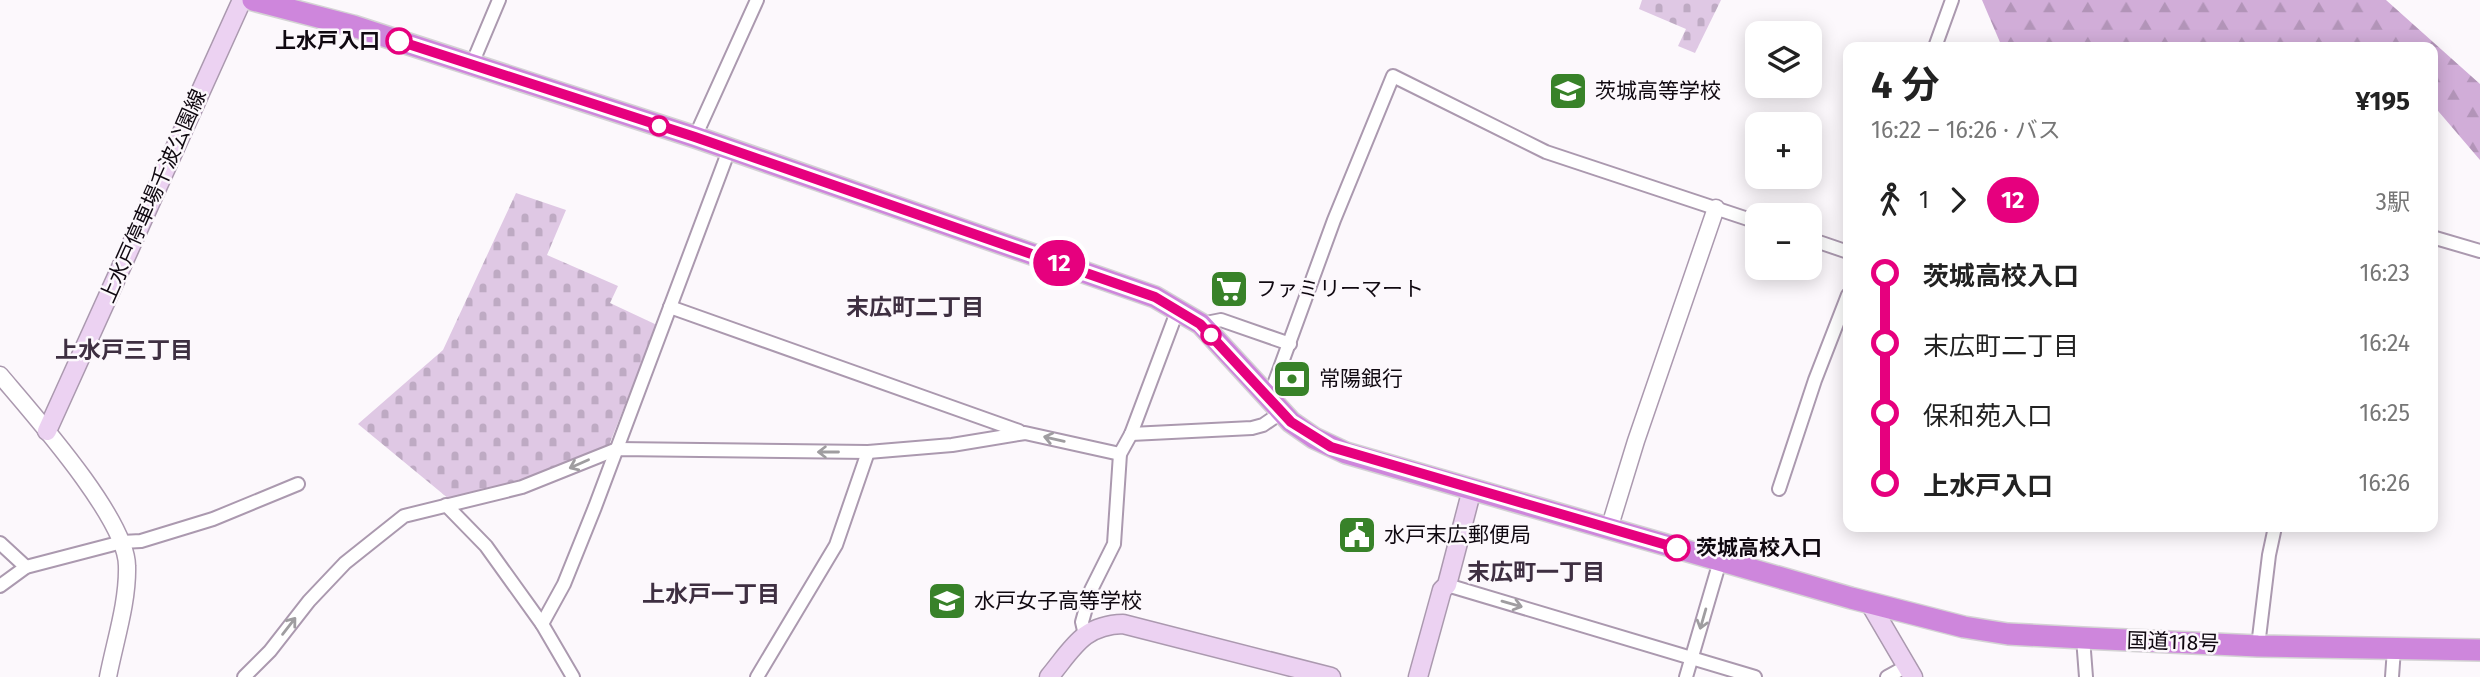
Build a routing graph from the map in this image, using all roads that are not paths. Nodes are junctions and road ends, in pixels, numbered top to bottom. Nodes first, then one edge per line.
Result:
1 (242, 0) edge
2 (253, 0) edge
3 (499, 0) edge
4 (757, 0) edge
5 (1952, 0) edge
6 (1938, 42) edge
7 (472, 64) junction
8 (695, 137) junction
9 (729, 150) junction
10 (1716, 208) junction
11 (1745, 218) edge
12 (2438, 239) edge
13 (1822, 243) edge
14 (1843, 250) edge
15 (2480, 251) edge
16 (670, 307) junction
17 (1843, 308) edge
18 (1178, 309) junction
19 (1200, 324) junction
20 (1290, 344) junction
21 (0, 376) edge
22 (1276, 405) junction
23 (47, 431) junction
24 (1025, 433) junction
25 (1131, 434) junction
26 (617, 449) junction
27 (868, 452) junction
28 (1121, 454) junction
29 (298, 484) dead end
30 (1472, 489) junction
31 (1779, 489) dead end
32 (446, 505) junction
33 (1609, 529) junction
34 (2274, 532) edge
35 (122, 542) junction
36 (0, 543) edge
37 (1720, 561) junction
38 (26, 567) junction
39 (1447, 585) junction
40 (0, 586) edge
41 (1869, 602) junction
42 (542, 624) junction
43 (1085, 635) junction
44 (2083, 638) junction
45 (2258, 646) junction
46 (2394, 649) junction
47 (2480, 650) edge
48 (1692, 657) junction
49 (1910, 672) edge
50 (759, 676) edge
51 (108, 677) edge
52 (244, 677) edge
53 (573, 677) edge
54 (1049, 677) edge
55 (1331, 677) edge
56 (1419, 677) edge
57 (1686, 677) edge
58 (1755, 677) edge
59 (1887, 677) edge
60 (2086, 677) edge
61 (2392, 677) edge

1 - 23 main road, 上水戸停車場千波公園線
2 - 7 highway, 国道118号
3 - 7 street
4 - 8 street
5 - 6 street
7 - 8 highway, 国道118号
8 - 9 highway, 国道118号
9 - 16 street
9 - 18 highway, 国道118号
10 - 11 street
10 - 20 street
10 - 33 street
12 - 15 street
13 - 14 street
16 - 24 street
16 - 26 street
17 - 31 street
18 - 19 highway, 国道118号
18 - 25 street
19 - 20 street
19 - 22 highway, 国道118号
20 - 22 street
21 - 23 street
22 - 25 street
22 - 30 highway, 国道118号
23 - 35 street
24 - 27 street
28 -> 24 street
25 - 28 street
27 -> 26 street
26 -> 32 street
26 - 42 street
27 - 50 street
28 - 43 street
29 - 35 street
30 - 33 highway, 国道118号
30 - 39 main road
32 - 42 street
52 -> 32 street
33 - 37 highway, 国道118号
34 - 45 street
35 - 38 street
35 - 51 street
36 - 38 street
37 - 41 highway, 国道118号
37 -> 48 street
38 - 40 street
39 -> 48 street
39 - 56 main road
41 - 44 highway, 国道118号
41 - 49 main road
42 - 53 street
43 - 54 main road
43 - 55 main road
44 - 45 highway, 国道118号
44 - 60 street
45 - 46 highway, 国道118号
46 - 47 highway, 国道118号
46 - 61 street
48 - 57 street
48 - 58 street
49 - 59 street

